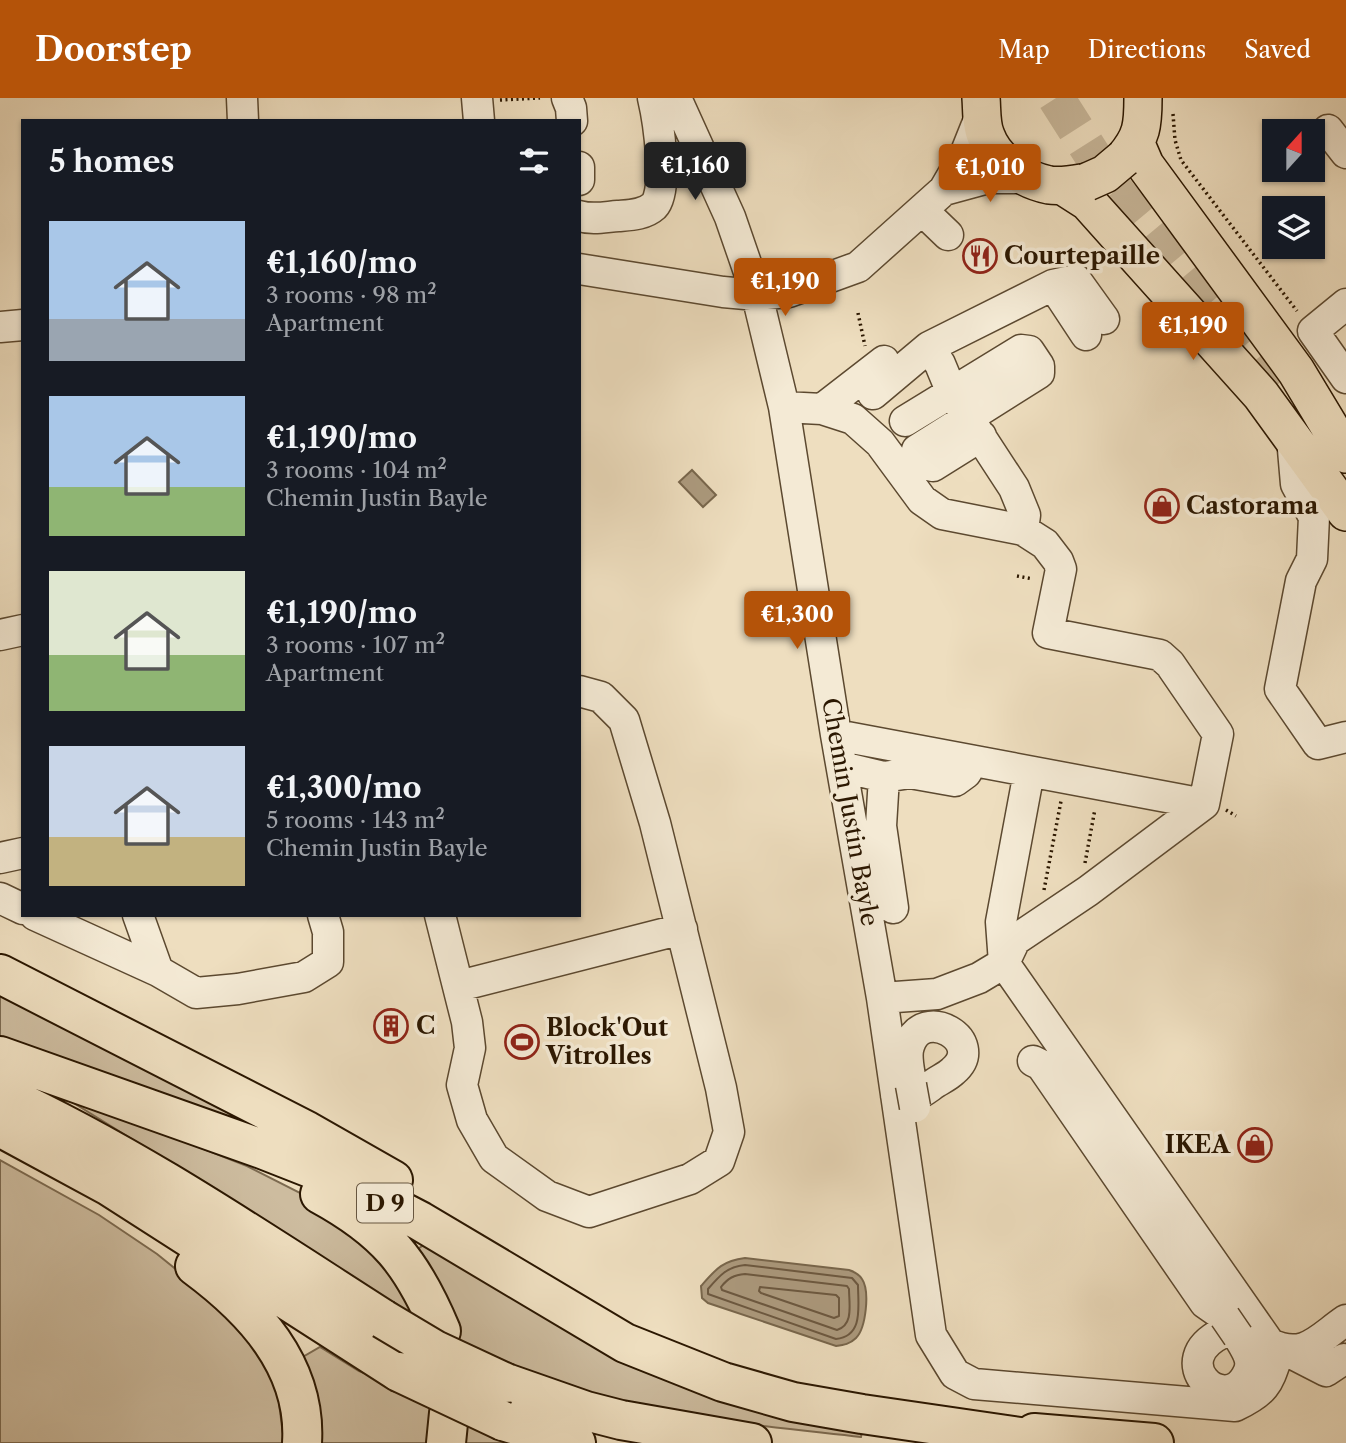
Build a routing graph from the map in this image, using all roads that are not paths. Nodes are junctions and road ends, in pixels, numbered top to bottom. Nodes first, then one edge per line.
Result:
1 (242, 98) edge
2 (566, 98) edge
3 (645, 98) edge
4 (653, 98) edge
5 (982, 105) edge
6 (1158, 105) edge
7 (680, 108) edge
8 (243, 119) edge
9 (562, 119) edge
10 (572, 119) edge
11 (659, 143) junction
12 (1130, 151) junction
13 (1060, 182) junction
14 (944, 190) junction
15 (581, 200) edge
16 (922, 210) junction
17 (581, 216) edge
18 (947, 235) dead end
19 (581, 269) edge
20 (757, 295) junction
21 (1346, 304) edge
22 (21, 325) edge
23 (0, 327) edge
24 (1095, 327) dead end
25 (929, 347) junction
26 (884, 361) dead end
27 (1346, 378) edge
28 (871, 396) dead end
29 (784, 407) junction
30 (821, 409) junction
31 (967, 415) junction
32 (905, 421) dead end
33 (1292, 438) junction
34 (1346, 454) edge
35 (1346, 472) edge
36 (1346, 496) edge
37 (1346, 512) edge
38 (1023, 530) junction
39 (21, 630) edge
40 (0, 635) edge
41 (581, 692) edge
42 (836, 735) junction
43 (1346, 737) edge
44 (973, 761) junction
45 (842, 767) junction
46 (1029, 772) junction
47 (884, 777) junction
48 (1204, 804) junction
49 (21, 853) edge
50 (0, 858) edge
51 (0, 898) edge
52 (21, 908) edge
53 (893, 908) dead end
54 (39, 917) edge
55 (138, 917) edge
56 (324, 917) edge
57 (441, 917) edge
58 (682, 929) junction
59 (1004, 963) junction
60 (159, 971) junction
61 (0, 974) edge
62 (458, 986) junction
63 (882, 998) junction
64 (13, 1060) edge
65 (1033, 1061) dead end
66 (0, 1093) edge
67 (907, 1096) junction
68 (0, 1127) edge
69 (0, 1146) edge
70 (1231, 1319) junction
71 (1346, 1320) edge
72 (441, 1331) dead end
73 (1284, 1350) junction
74 (1338, 1370) edge
75 (723, 1382) junction
76 (1076, 1386) junction
77 (926, 1423) junction
78 (302, 1443) edge
79 (576, 1443) edge
80 (752, 1443) edge
81 (1061, 1443) edge
82 (1154, 1443) edge

1 - 8 street
2 - 9 street
2 - 10 street
3 - 15 street
4 - 11 street
5 - 13 main road
5 - 14 street
6 - 12 main road
7 - 11 street
7 - 20 street, Chemin Justin Bayle
11 - 17 street
12 - 13 main road, bridge
12 - 34 main road
13 - 14 street
13 - 33 main road
14 - 16 street
16 - 18 street
16 - 20 street
19 - 20 street
20 - 29 street, Chemin Justin Bayle
21 - 27 street
22 - 23 street
24 - 25 street
25 - 28 street
25 - 31 street
26 - 30 street
29 - 30 street
29 - 42 street, Chemin Justin Bayle
30 - 38 street
31 - 32 street
31 - 38 street
33 - 37 main road
33 - 43 street
35 - 36 main road
38 - 48 street
39 - 40 street
41 - 58 street
42 - 44 street
42 - 45 street, Chemin Justin Bayle
44 - 46 street
44 - 47 street
45 - 47 street
45 - 63 street, Chemin Justin Bayle
46 - 48 street
46 - 59 street
47 - 53 street
48 - 59 street
49 - 50 street
51 - 52 street
54 - 60 street
55 - 60 street
56 - 60 street
57 - 62 street
58 - 62 street
58 - 62 street
59 - 63 street
59 - 70 street
61 - 75 highway
63 - 67 street, Chemin Justin Bayle
64 - 72 highway, D 9
64 - 75 highway, D 9
65 - 70 street
66 - 80 highway, bridge
67 - 76 street
67 - 76 street
68 - 79 highway, bridge
69 - 78 highway
70 - 73 street
71 - 73 street
73 - 74 street
73 - 76 street
75 - 77 highway, D 9
77 - 81 highway, D 9
77 - 82 highway

